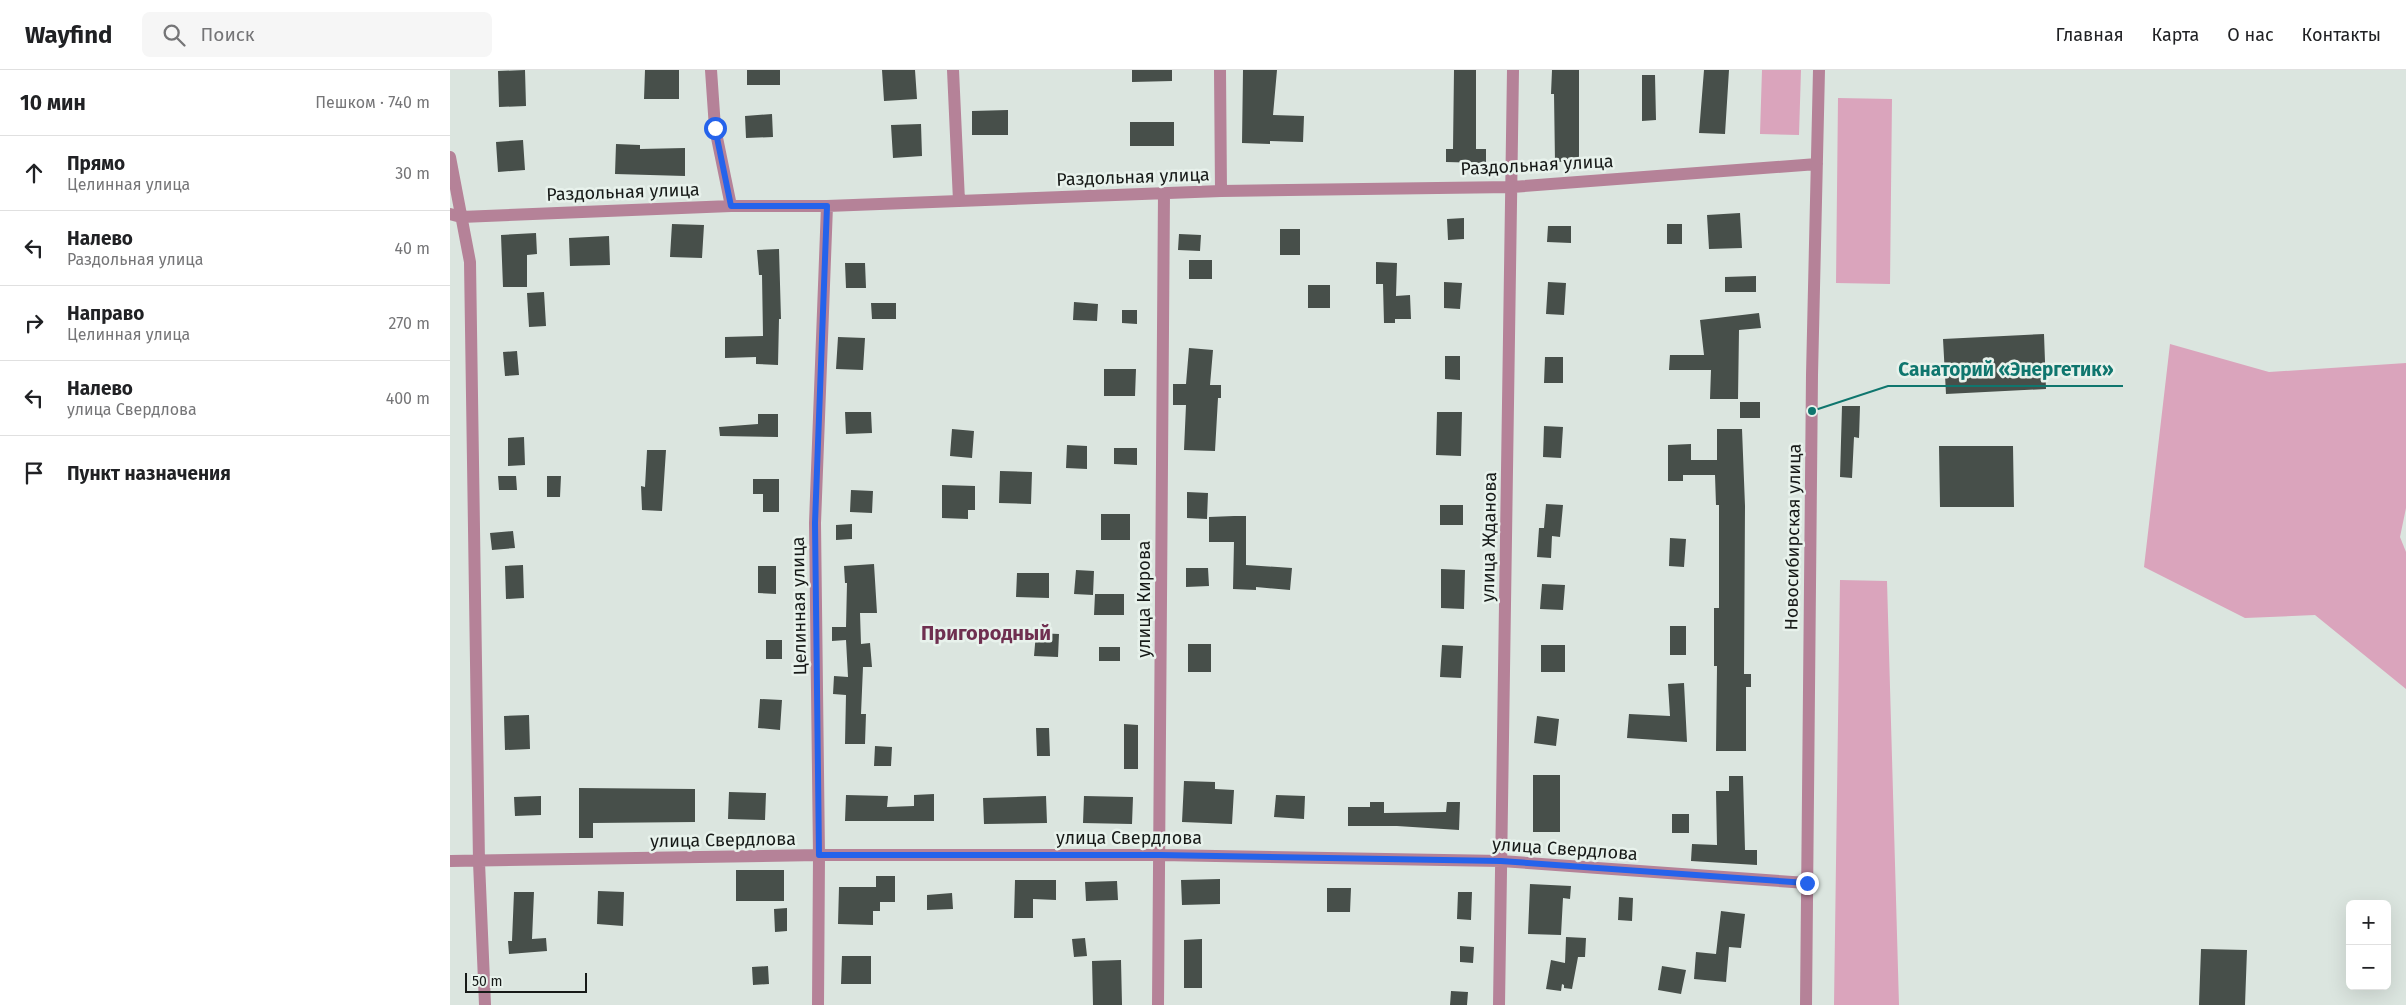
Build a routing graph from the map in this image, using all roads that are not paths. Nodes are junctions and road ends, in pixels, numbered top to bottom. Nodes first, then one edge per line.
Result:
1 (711, 70) edge
2 (953, 70) edge
3 (1220, 70) edge
4 (1513, 70) edge
5 (1819, 70) edge
6 (450, 157) edge
7 (1817, 164) junction
8 (1512, 187) junction
9 (1221, 191) junction
10 (1164, 193) junction
11 (959, 201) junction
12 (731, 206) junction
13 (827, 206) junction
14 (455, 215) edge
15 (819, 855) junction
16 (1160, 855) junction
17 (450, 861) edge
18 (1501, 861) junction
19 (479, 862) junction
20 (1807, 883) junction
21 (485, 1005) edge
22 (818, 1005) edge
23 (1158, 1005) edge
24 (1499, 1005) edge
25 (1806, 1005) edge

1 - 12 street
2 - 11 street
3 - 9 street
4 - 8 street, улица Жданова
5 - 7 street, Новосибирская улица
6 - 14 street
7 - 8 street, Раздольная улица
7 - 20 street, Новосибирская улица
8 - 9 street, Раздольная улица
8 - 18 street, улица Жданова
9 - 10 street, Раздольная улица
10 - 11 street, Раздольная улица
10 - 16 street, улица Кирова
11 - 13 street, Раздольная улица
12 - 13 street, Раздольная улица
12 - 14 street, Раздольная улица
13 - 15 street, Целинная улица
14 - 19 street
15 - 16 street, улица Свердлова
15 - 19 street, улица Свердлова
15 - 22 street, Целинная улица
16 - 18 street, улица Свердлова
16 - 23 street, улица Кирова
17 - 19 street, улица Свердлова
18 - 20 street, улица Свердлова
18 - 24 street, улица Жданова
19 - 21 street
20 - 25 street, Новосибирская улица

